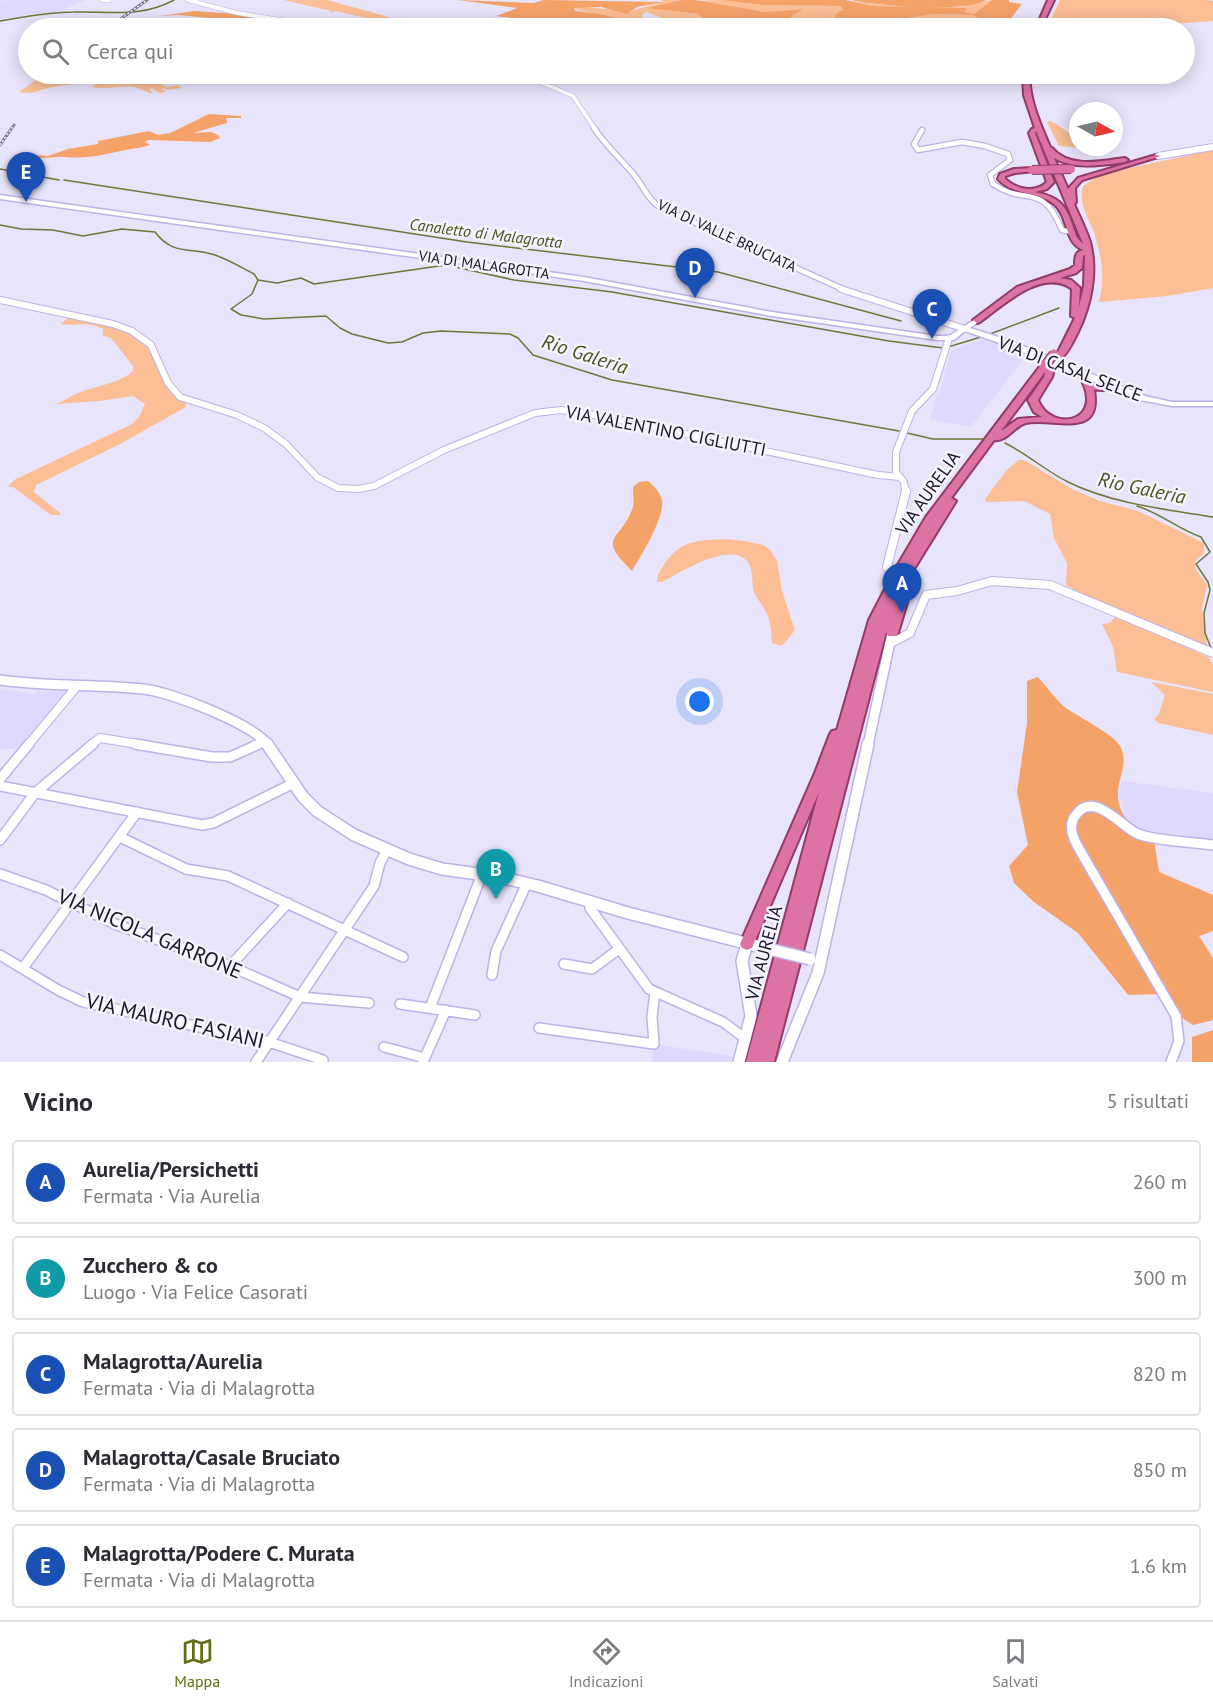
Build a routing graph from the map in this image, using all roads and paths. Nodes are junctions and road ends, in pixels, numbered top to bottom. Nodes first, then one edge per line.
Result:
1 (102, 0) edge
2 (110, 0) edge
3 (188, 0) edge
4 (1053, 0) edge
5 (268, 18) edge
6 (1045, 18) edge
7 (545, 84) edge
8 (1022, 84) edge
9 (1026, 84) edge
10 (1035, 127) junction
11 (922, 130) dead end
12 (1213, 147) edge
13 (1158, 156) junction
14 (1014, 188) junction
15 (0, 197) edge
16 (1072, 232) junction
17 (1084, 247) junction
18 (1045, 279) junction
19 (0, 300) edge
20 (1075, 316) junction
21 (977, 320) joint
22 (965, 329) junction
23 (948, 345) junction
24 (1057, 355) junction
25 (1047, 368) junction
26 (1082, 374) joint
27 (1092, 386) junction
28 (1113, 387) joint
29 (1213, 404) edge
30 (1062, 421) junction
31 (996, 435) junction
32 (983, 453) junction
33 (900, 477) junction
34 (921, 547) junction
35 (887, 567) dead end
36 (890, 639) junction
37 (1212, 653) edge
38 (0, 680) edge
39 (78, 685) junction
40 (849, 710) junction
41 (265, 741) junction
42 (0, 779) edge
43 (294, 783) junction
44 (0, 786) edge
45 (35, 793) junction
46 (137, 812) junction
47 (120, 837) junction
48 (0, 840) edge
49 (1213, 844) edge
50 (387, 850) junction
51 (0, 874) edge
52 (483, 874) junction
53 (527, 883) junction
54 (592, 902) junction
55 (69, 903) junction
56 (288, 903) junction
57 (344, 930) junction
58 (747, 944) junction
59 (620, 949) junction
60 (0, 955) edge
61 (403, 957) dead end
62 (815, 960) junction
63 (564, 964) dead end
64 (230, 966) junction
65 (23, 968) junction
66 (492, 975) dead end
67 (655, 992) junction
68 (300, 998) junction
69 (369, 1002) dead end
70 (400, 1004) dead end
71 (430, 1008) junction
72 (446, 1010) junction
73 (475, 1015) dead end
74 (539, 1028) dead end
75 (746, 1039) junction
76 (269, 1042) junction
77 (384, 1047) dead end
78 (323, 1060) dead end
79 (424, 1060) edge
80 (256, 1062) edge
81 (739, 1062) edge
82 (754, 1062) edge
83 (766, 1062) edge
84 (782, 1062) edge
85 (1171, 1062) edge

1 - 2 street
3 - 5 street
4 - 6 highway
7 - 22 street, VIA DI VALLE BRUCIATA
8 - 10 highway, VIA AURELIA
9 - 10 highway, VIA AURELIA
10 - 13 highway
10 - 14 highway
10 - 17 highway, VIA AURELIA
11 - 16 street
12 - 13 street
13 - 14 highway, bridge
13 - 17 highway
14 - 16 highway
15 - 23 main road, VIA DI MALAGROTTA
16 - 17 highway
17 - 18 highway
17 - 20 highway, VIA AURELIA
17 - 24 highway, VIA AURELIA
18 - 20 highway
18 - 21 highway
19 - 33 street, VIA VALENTINO CIGLIUTTI
20 - 24 highway, VIA AURELIA
21 - 22 main road
22 - 23 main road
22 - 26 main road, VIA DI CASAL SELCE
23 - 33 street
24 - 25 highway, VIA AURELIA
25 - 30 highway
25 - 31 highway, VIA AURELIA
26 - 27 highway
27 - 28 highway
27 - 30 highway
28 - 29 main road, VIA DI CASAL SELCE
30 - 31 highway
31 - 32 highway, VIA AURELIA
32 - 34 highway, VIA AURELIA
32 - 40 highway, VIA AURELIA
33 - 35 street
34 - 36 highway
34 - 83 highway, VIA AURELIA
36 - 37 street
36 - 62 street
38 - 39 street
39 - 41 street
39 - 42 street
40 - 58 highway
40 - 82 highway, VIA AURELIA
41 - 43 street
41 - 45 street
43 - 46 street
43 - 50 street
44 - 45 street
45 - 46 street
45 - 48 street
46 - 47 street
47 - 55 street
47 - 56 street
49 - 85 street
50 - 52 street
50 - 57 street
51 - 55 street, VIA NICOLA GARRONE
52 - 53 street
52 - 71 street
53 - 54 street
53 - 66 street
54 - 58 street
54 - 59 street
55 - 64 street, VIA NICOLA GARRONE
55 - 65 street
56 - 57 street
56 - 64 street
57 - 61 street
57 - 68 street
58 - 62 street, bridge
58 - 75 street, VIA AURELIA
59 - 63 street
59 - 67 street
60 - 65 street, VIA MAURO FASIANI
62 - 84 street
64 - 68 street, VIA NICOLA GARRONE
65 - 76 street, VIA MAURO FASIANI
67 - 74 street
67 - 75 street
68 - 69 street
68 - 76 street
70 - 71 street
71 - 72 street
72 - 73 street
72 - 79 street
75 - 81 street, VIA AURELIA
76 - 78 street, VIA MAURO FASIANI
76 - 80 street
77 - 79 street

